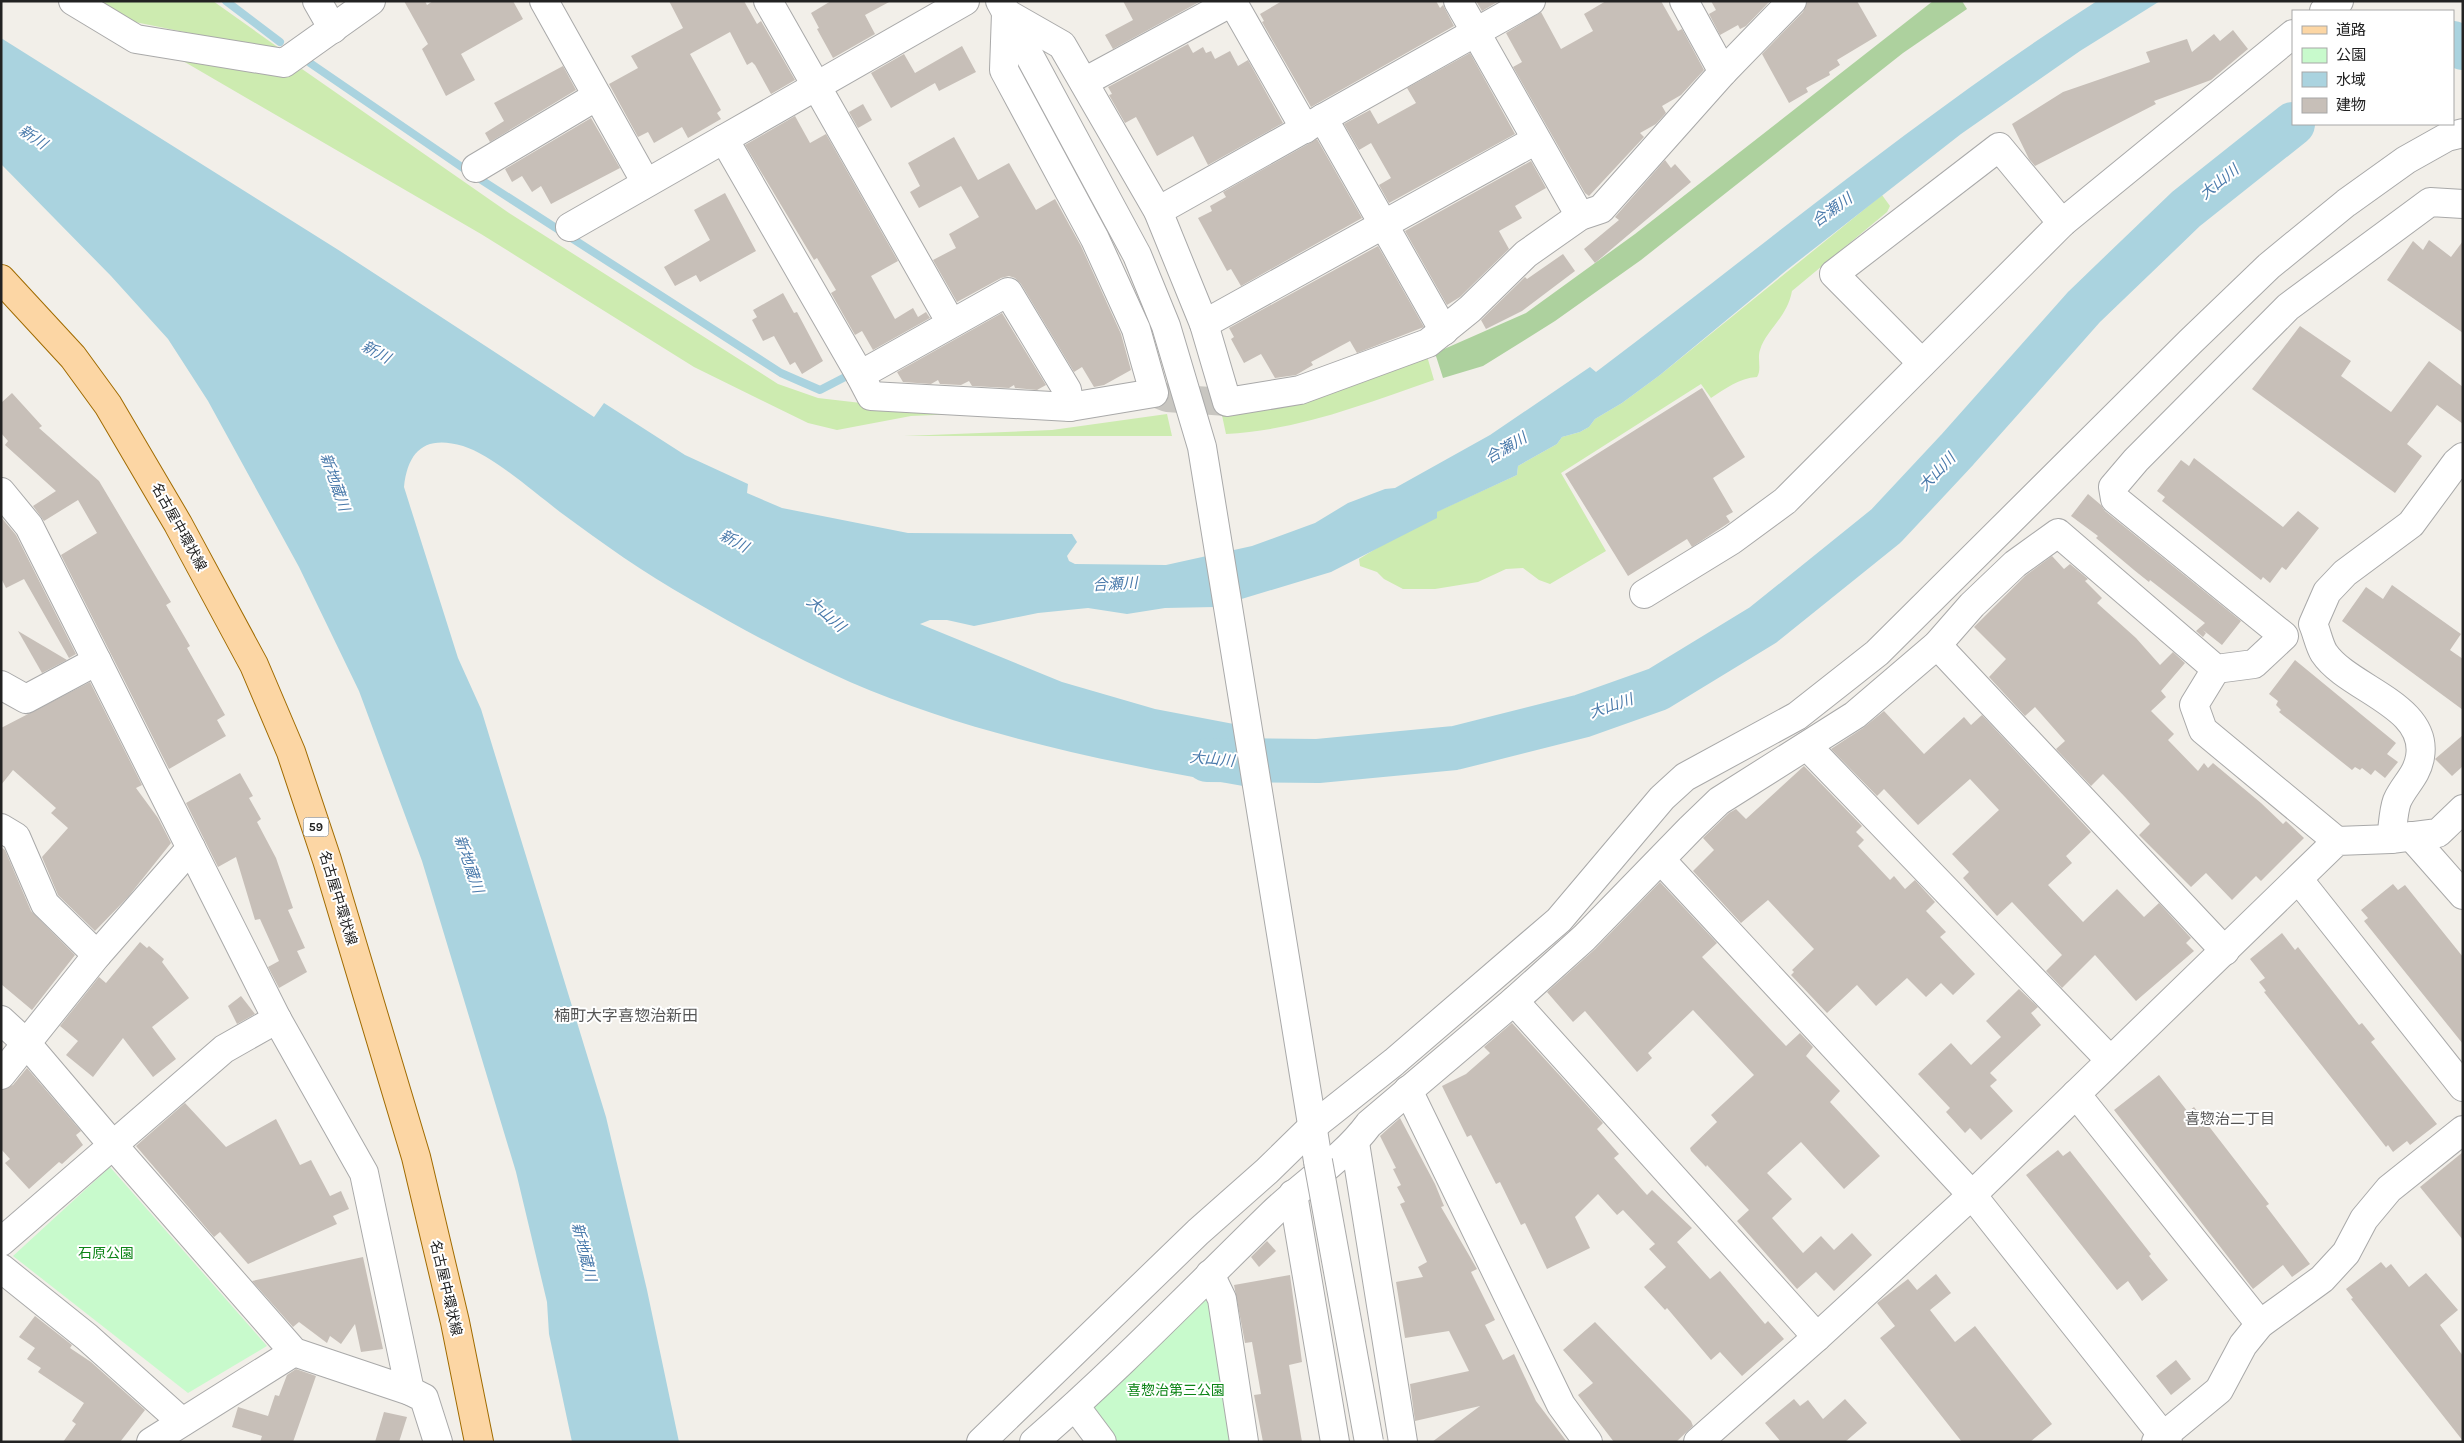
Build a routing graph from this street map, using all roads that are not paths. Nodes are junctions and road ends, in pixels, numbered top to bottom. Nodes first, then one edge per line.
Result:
1 (73, 1) edge
2 (318, 1) edge
3 (371, 1) edge
4 (544, 1) edge
5 (768, 1) edge
6 (965, 1) edge
7 (1458, 1) edge
8 (1532, 1) edge
9 (1684, 1) edge
10 (1792, 1) edge
11 (2339, 1) edge
12 (1232, 2) edge
13 (1003, 7) edge
14 (2326, 10) edge
15 (333, 29) junction
16 (1476, 32) junction
17 (2292, 35) edge
18 (1723, 72) junction
19 (1084, 82) junction
20 (816, 85) junction
21 (597, 96) junction
22 (1314, 124) junction
23 (2463, 133) edge
24 (724, 138) junction
25 (1536, 140) junction
26 (476, 168) dead end
27 (646, 183) junction
28 (2463, 204) edge
29 (1158, 212) junction
30 (1580, 216) junction
31 (2062, 223) junction
32 (1383, 224) junction
33 (570, 227) dead end
34 (1, 279) edge
35 (951, 323) junction
36 (1204, 324) junction
37 (1444, 331) junction
38 (1922, 363) junction
39 (860, 375) junction
40 (1070, 407) junction
41 (2463, 457) edge
42 (1, 492) edge
43 (1644, 594) dead end
44 (1937, 645) junction
45 (97, 661) junction
46 (2216, 669) junction
47 (1, 685) edge
48 (1807, 746) junction
49 (2463, 809) edge
50 (1, 828) edge
51 (2401, 838) junction
52 (2337, 841) junction
53 (191, 848) junction
54 (1661, 860) junction
55 (2299, 880) junction
56 (2463, 895) edge
57 (2224, 951) junction
58 (97, 955) junction
59 (1514, 1001) junction
60 (277, 1019) junction
61 (1, 1020) edge
62 (27, 1044) junction
63 (2110, 1060) junction
64 (1, 1075) edge
65 (2463, 1088) edge
66 (1408, 1090) junction
67 (2076, 1094) junction
68 (1312, 1124) junction
69 (2463, 1130) edge
70 (1355, 1143) junction
71 (112, 1144) junction
72 (1293, 1194) junction
73 (1972, 1194) junction
74 (1, 1242) edge
75 (1, 1268) edge
76 (1210, 1274) junction
77 (2260, 1324) junction
78 (1817, 1337) junction
79 (294, 1352) junction
80 (410, 1390) junction
81 (1075, 1406) junction
82 (182, 1422) junction
83 (2162, 1440) edge
84 (151, 1442) edge
85 (438, 1442) edge
86 (479, 1442) edge
87 (981, 1442) edge
88 (1034, 1442) edge
89 (1102, 1442) edge
90 (1244, 1442) edge
91 (1335, 1442) edge
92 (1369, 1442) edge
93 (1403, 1442) edge
94 (1588, 1442) edge
95 (1698, 1442) edge

1 - 15 street
2 - 15 street
3 - 15 street
4 - 21 street
5 - 20 street
6 - 20 street
7 - 16 street
8 - 16 street
9 - 18 street
10 - 18 street
11 - 14 street
12 - 19 street
12 - 22 street
13 - 19 street
13 - 40 street
13 - 68 street
16 - 22 street
16 - 25 street
17 - 31 street
18 - 30 street
19 - 29 street
20 - 24 street
20 - 35 street
21 - 26 street
21 - 27 street
22 - 29 street
22 - 32 street
23 - 68 street
24 - 27 street
24 - 39 street
25 - 30 street
25 - 32 street
27 - 33 street
28 - 46 street
29 - 36 street
30 - 37 street
31 - 38 street
31 - 38 street
32 - 36 street
32 - 37 street
34 - 86 main road, 名古屋中環状線 / 59
35 - 39 street
35 - 40 street
36 - 37 street
38 - 43 street
39 - 40 street
41 - 51 street
42 - 45 street
44 - 46 street
44 - 48 street
44 - 57 street
45 - 47 street
45 - 53 street
46 - 52 street
48 - 54 street
48 - 63 street
49 - 51 street
50 - 58 street
51 - 52 street
51 - 56 street
52 - 55 street
53 - 58 street
53 - 60 street
54 - 59 street
54 - 73 street
55 - 57 street
55 - 65 street
57 - 63 street
58 - 62 street
59 - 66 street
59 - 78 street
60 - 71 street
60 - 80 street
61 - 62 street
62 - 64 street
62 - 71 street
63 - 67 street
66 - 70 street
66 - 94 street
67 - 73 street
67 - 77 street
68 - 87 street
68 - 92 street, bridge
69 - 77 street
70 - 72 street
70 - 93 street
71 - 74 street
71 - 79 street
72 - 76 street
72 - 91 street
73 - 78 street
73 - 83 street
75 - 82 street
76 - 81 street
76 - 90 street
77 - 83 street
78 - 95 street
79 - 80 street
79 - 82 street
80 - 85 street
81 - 88 street
81 - 89 street
82 - 84 street

